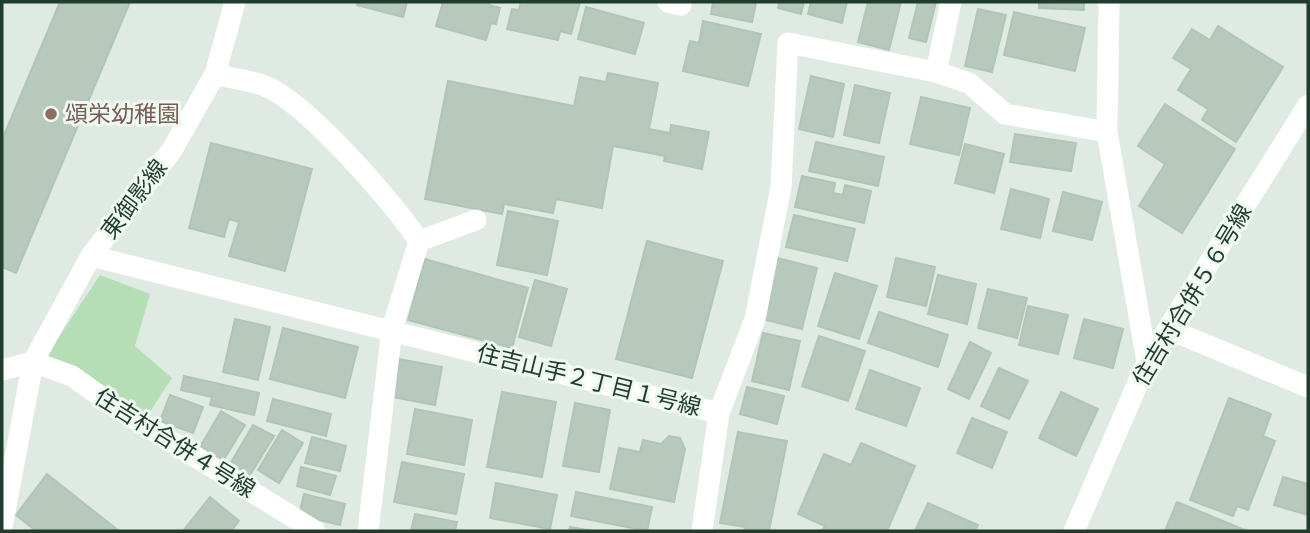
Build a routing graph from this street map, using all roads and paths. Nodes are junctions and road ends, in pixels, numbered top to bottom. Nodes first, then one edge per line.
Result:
1 (235, 2) edge
2 (951, 2) edge
3 (1109, 2) edge
4 (936, 72) junction
5 (215, 74) junction
6 (1308, 105) edge
7 (1107, 132) junction
8 (476, 220) dead end
9 (419, 241) junction
10 (91, 256) junction
11 (1168, 329) junction
12 (392, 330) junction
13 (33, 362) junction
14 (1147, 362) junction
15 (2, 370) edge
16 (1308, 387) edge
17 (719, 413) junction
18 (2, 527) edge
19 (315, 531) edge
20 (368, 531) edge
21 (702, 531) edge
22 (1074, 531) edge

1 - 5 street, 東御影線
2 - 4 street
3 - 7 street
4 - 7 street, 住吉山手２丁目１号線
4 - 17 street, 住吉山手２丁目１号線
5 - 9 street
5 - 10 street, 東御影線
6 - 11 street, 住吉村合併５６号線
7 - 14 street
8 - 9 street
9 - 12 street
10 - 12 street, 住吉山手２丁目１号線
10 - 13 street, 東御影線
11 - 14 street, 住吉村合併５６号線
11 - 16 street
12 - 17 street, 住吉山手２丁目１号線
12 - 20 street
13 - 15 street
13 - 18 street, 東御影線
13 - 19 street, 住吉村合併４号線
14 - 22 street, 住吉村合併５６号線
17 - 21 street

